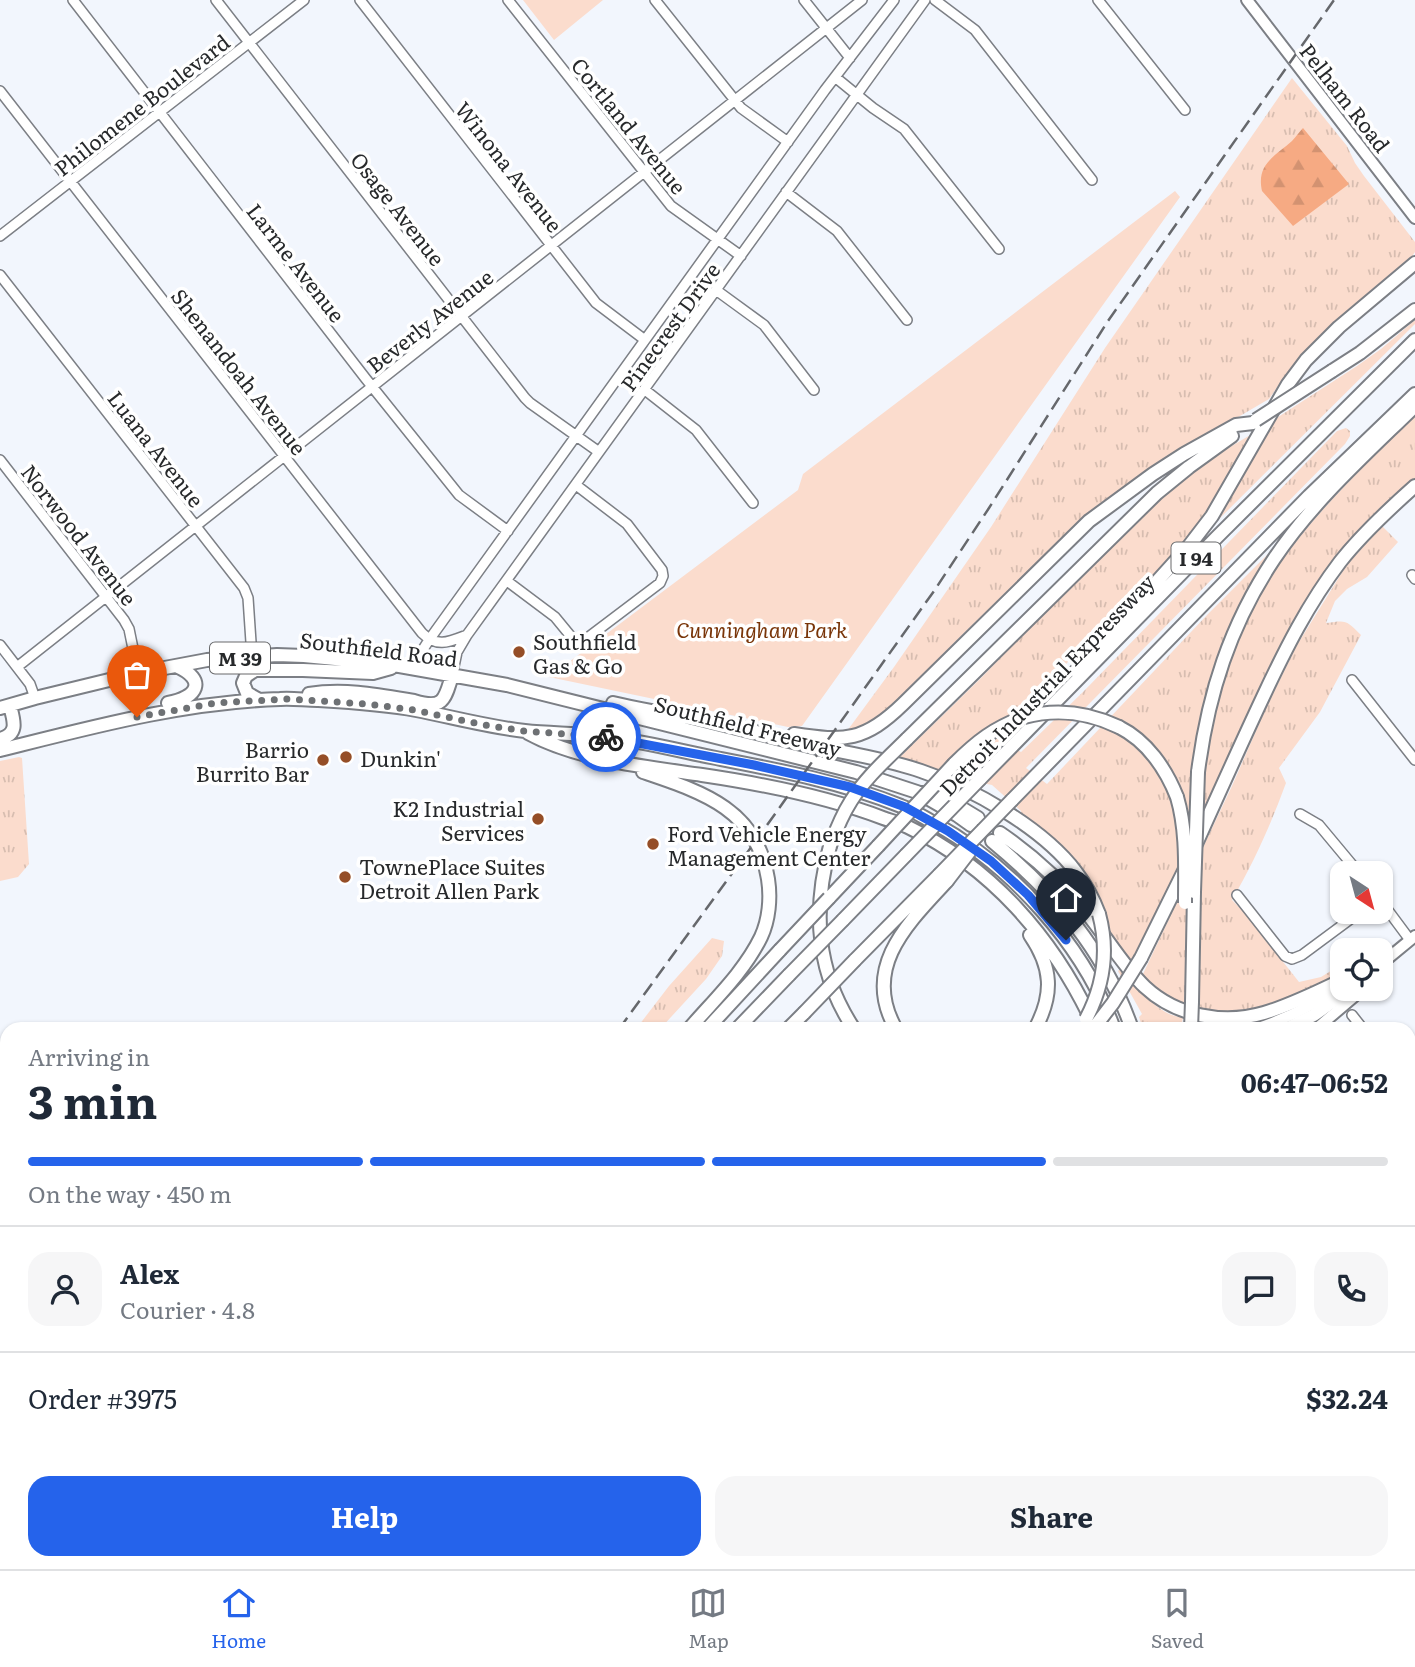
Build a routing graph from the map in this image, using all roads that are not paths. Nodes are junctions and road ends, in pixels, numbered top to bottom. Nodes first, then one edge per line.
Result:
1 (73, 0) edge
2 (216, 0) edge
3 (304, 0) edge
4 (360, 0) edge
5 (508, 0) edge
6 (655, 0) edge
7 (804, 0) edge
8 (862, 0) edge
9 (894, 0) edge
10 (925, 0) edge
11 (935, 0) edge
12 (1098, 0) edge
13 (1247, 0) edge
14 (827, 28) junction
15 (249, 42) junction
16 (850, 58) junction
17 (835, 77) junction
18 (0, 91) edge
19 (856, 95) junction
20 (735, 100) junction
21 (1185, 110) dead end
22 (160, 112) junction
23 (788, 142) junction
24 (645, 173) junction
25 (1092, 180) dead end
26 (71, 181) junction
27 (786, 192) junction
28 (1415, 218) edge
29 (0, 236) edge
30 (718, 239) junction
31 (550, 246) junction
32 (999, 249) dead end
33 (741, 256) junction
34 (1415, 263) edge
35 (0, 275) edge
36 (716, 290) junction
37 (1415, 310) edge
38 (461, 316) junction
39 (907, 320) dead end
40 (645, 340) junction
41 (1415, 340) edge
42 (372, 386) junction
43 (645, 390) junction
44 (814, 390) dead end
45 (1415, 394) edge
46 (1415, 406) edge
47 (1255, 422) junction
48 (576, 436) junction
49 (599, 452) junction
50 (284, 456) junction
51 (0, 460) edge
52 (576, 485) junction
53 (1415, 486) edge
54 (753, 503) dead end
55 (195, 526) junction
56 (508, 531) junction
57 (507, 581) junction
58 (106, 596) junction
59 (467, 635) junction
60 (429, 640) junction
61 (0, 645) edge
62 (252, 657) junction
63 (176, 666) junction
64 (17, 667) junction
65 (405, 667) junction
66 (138, 673) junction
67 (452, 676) junction
68 (1352, 680) dead end
69 (507, 685) junction
70 (1063, 695) junction
71 (35, 698) junction
72 (296, 699) junction
73 (259, 700) junction
74 (5, 707) edge
75 (731, 726) junction
76 (74, 731) junction
77 (524, 731) junction
78 (0, 739) edge
79 (0, 750) edge
80 (1415, 760) edge
81 (620, 763) junction
82 (1300, 814) dead end
83 (891, 821) junction
84 (980, 822) junction
85 (1349, 861) edge
86 (943, 878) junction
87 (1237, 895) dead end
88 (1393, 915) edge
89 (1344, 924) edge
90 (1413, 938) edge
91 (1393, 954) edge
92 (1192, 982) junction
93 (1330, 988) edge
94 (1330, 991) edge
95 (1333, 1001) edge
96 (1349, 1001) edge
97 (1352, 1015) dead end
98 (694, 1022) edge
99 (713, 1022) edge
100 (744, 1022) edge
101 (795, 1022) edge
102 (851, 1022) edge
103 (892, 1022) edge
104 (1039, 1022) edge
105 (1087, 1022) edge
106 (1089, 1022) edge
107 (1092, 1022) edge
108 (1111, 1022) edge
109 (1130, 1022) edge
110 (1191, 1022) edge
111 (1281, 1022) edge
112 (1300, 1022) edge
113 (1323, 1022) edge
114 (1358, 1022) edge

1 - 22 street, Larme Avenue
2 - 15 street, Osage Avenue
3 - 15 street, Philomene Boulevard
4 - 31 street, Winona Avenue
5 - 24 street, Cortland Avenue
6 - 20 street
7 - 14 street
8 - 14 street, Beverly Avenue
9 - 16 street, Pinecrest Drive
10 - 19 street, Pinecrest Drive
11 - 25 street
12 - 21 street
13 - 28 main road, Pelham Road
14 - 16 street
14 - 20 street, Beverly Avenue
15 - 22 street, Philomene Boulevard
15 - 38 street, Osage Avenue
16 - 17 street, Pinecrest Drive
17 - 19 street
17 - 23 street, Pinecrest Drive
18 - 26 street, Shenandoah Avenue
19 - 27 street, Pinecrest Drive
19 - 32 street
20 - 23 street
20 - 24 street, Beverly Avenue
22 - 26 street, Philomene Boulevard
22 - 42 street, Larme Avenue
23 - 30 street, Pinecrest Drive
24 - 30 street, Cortland Avenue
24 - 31 street, Beverly Avenue
26 - 29 street, Philomene Boulevard
26 - 50 street, Shenandoah Avenue
27 - 33 street, Pinecrest Drive
27 - 39 street
30 - 33 street, Cortland Avenue
30 - 40 street, Pinecrest Drive
31 - 38 street, Beverly Avenue
31 - 40 street, Winona Avenue
33 - 36 street, Pinecrest Drive
34 - 70 highway
35 - 55 street, Luana Avenue
36 - 43 street, Pinecrest Drive
36 - 44 street
37 - 47 highway, bridge
38 - 42 street, Beverly Avenue
38 - 48 street, Osage Avenue
40 - 48 street, Pinecrest Drive
41 - 70 highway, Detroit Industrial Expressway / I 94
42 - 50 street, Beverly Avenue
42 - 56 street, Larme Avenue
43 - 49 street, Pinecrest Drive
43 - 54 street
45 - 84 highway, I 94, bridge
46 - 92 highway, bridge
47 - 75 highway
47 - 102 highway, bridge
48 - 49 street, Osage Avenue
48 - 56 street, Pinecrest Drive
49 - 52 street, Pinecrest Drive
50 - 55 street, Beverly Avenue
50 - 60 street, Shenandoah Avenue
51 - 58 street, Norwood Avenue
52 - 57 street, Pinecrest Drive
52 - 57 street
53 - 107 highway, bridge
55 - 58 street, Beverly Avenue
55 - 62 street, Luana Avenue
56 - 60 street, Pinecrest Drive
57 - 59 street, Pinecrest Drive
58 - 64 street, Beverly Avenue
58 - 66 street, Norwood Avenue
59 - 60 street
59 - 67 street, Pinecrest Drive
60 - 65 street, Pinecrest Drive
61 - 64 street
62 - 63 highway, Southfield Road / M 39
62 - 65 highway, Southfield Road / M 39
63 - 66 highway, Southfield Road / M 39
63 - 76 highway
64 - 71 street
65 - 67 highway, Southfield Road / M 39
65 - 73 highway
66 - 71 highway, Southfield Road / M 39
67 - 69 highway, Southfield Road / M 39
67 - 72 highway
68 - 80 street
69 - 75 highway
69 - 84 highway, Southfield Freeway / M 39
70 - 100 highway, Detroit Industrial Expressway / I 94, bridge
71 - 74 highway, Southfield Road / M 39
72 - 73 highway, M 39
72 - 77 highway, Southfield Freeway / M 39
73 - 76 highway, M 39
74 - 78 highway
75 - 106 highway, bridge
76 - 79 highway, M 39
77 - 81 highway
77 - 108 highway, Southfield Freeway / M 39
81 - 83 highway
81 - 98 highway
82 - 85 street
83 - 104 highway
83 - 105 highway
84 - 86 highway, I 94, bridge
86 - 101 highway, I 94, bridge
86 - 103 highway
87 - 89 street
88 - 90 street
90 - 91 main road
92 - 99 highway, bridge
92 - 110 highway, bridge
93 - 109 highway
94 - 111 main road
95 - 112 highway
96 - 113 main road
97 - 114 street

